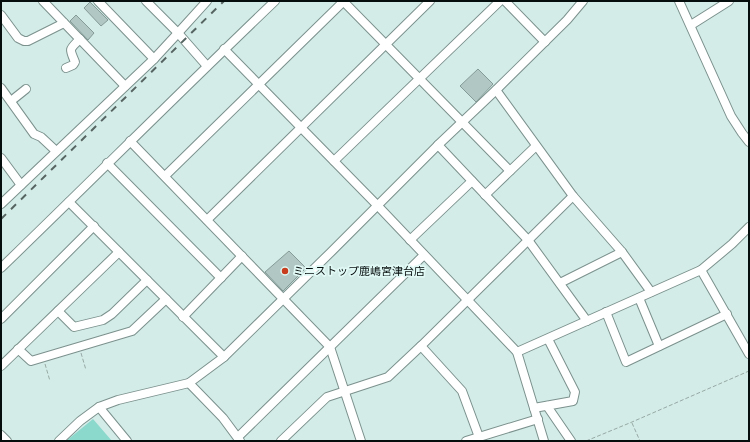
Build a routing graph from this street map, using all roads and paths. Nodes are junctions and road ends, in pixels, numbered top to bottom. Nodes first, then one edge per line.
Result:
1 (43, 1) edge
2 (98, 1) edge
3 (146, 1) edge
4 (207, 1) edge
5 (275, 1) edge
6 (343, 1) edge
7 (430, 1) edge
8 (500, 1) edge
9 (505, 1) edge
10 (583, 1) edge
11 (679, 1) edge
12 (729, 1) edge
13 (1, 14) edge
14 (64, 23) junction
15 (691, 25) junction
16 (178, 33) junction
17 (80, 39) junction
18 (545, 42) junction
19 (386, 45) junction
20 (224, 49) junction
21 (154, 59) junction
22 (207, 66) junction
23 (66, 68) dead end
24 (420, 78) junction
25 (258, 84) junction
26 (125, 86) junction
27 (1, 88) edge
28 (26, 89) dead end
29 (496, 90) junction
30 (11, 101) junction
31 (462, 122) junction
32 (301, 128) junction
33 (130, 141) junction
34 (749, 142) edge
35 (438, 145) junction
36 (536, 146) junction
37 (56, 151) junction
38 (1, 158) edge
39 (334, 161) junction
40 (107, 163) junction
41 (510, 171) junction
42 (165, 176) junction
43 (472, 181) junction
44 (21, 184) junction
45 (485, 195) junction
46 (573, 196) junction
47 (69, 202) junction
48 (1, 204) edge
49 (377, 205) junction
50 (207, 220) junction
51 (94, 226) junction
52 (749, 227) edge
53 (410, 240) junction
54 (528, 240) junction
55 (119, 252) junction
56 (622, 252) junction
57 (424, 255) junction
58 (242, 256) junction
59 (1, 268) edge
60 (701, 270) junction
61 (221, 278) junction
62 (148, 280) junction
63 (560, 283) junction
64 (651, 292) junction
65 (283, 298) junction
66 (639, 298) junction
67 (166, 300) junction
68 (467, 300) junction
69 (58, 311) junction
70 (606, 312) junction
71 (726, 314) junction
72 (184, 317) junction
73 (1, 319) edge
74 (587, 321) junction
75 (548, 339) junction
76 (79, 346) junction
77 (330, 346) junction
78 (421, 346) junction
79 (659, 346) junction
80 (18, 350) junction
81 (517, 352) junction
82 (749, 353) edge
83 (43, 357) junction
84 (224, 357) junction
85 (1, 366) edge
86 (86, 370) dead end
87 (749, 371) edge
88 (50, 381) dead end
89 (189, 383) junction
90 (345, 391) junction
91 (547, 406) junction
92 (99, 407) junction
93 (534, 408) junction
94 (538, 419) junction
95 (632, 422) junction
96 (1, 435) edge
97 (479, 437) junction
98 (239, 439) edge
99 (7, 441) edge
100 (59, 441) edge
101 (127, 441) edge
102 (281, 441) edge
103 (361, 441) edge
104 (466, 441) edge
105 (544, 441) edge
106 (571, 441) edge
107 (586, 441) edge
108 (640, 441) edge

1 - 14 street
2 - 21 street
3 - 16 street
4 - 16 street
5 - 20 street
6 - 19 street
6 - 25 street
7 - 19 street
8 - 24 street
9 - 18 street
10 - 18 street
11 - 15 street
12 - 15 street
13 - 14 street
14 - 17 street
15 - 34 street
16 - 21 street
16 - 22 street
17 - 23 street
17 - 26 street
18 - 29 street
19 - 24 street
19 - 32 street
20 - 22 street
20 - 25 street
21 - 26 street
22 - 33 street
24 - 31 street
24 - 39 street
25 - 32 street
25 - 42 street
26 - 37 street
27 - 30 street
28 - 30 street
29 - 31 street
29 - 36 street
30 - 37 street
31 - 35 street
31 - 41 street
32 - 39 street
32 - 50 street
33 - 40 street
33 - 42 street
35 - 43 street
35 - 49 street
36 - 41 street
36 - 46 street
37 - 44 street
38 - 44 street
39 - 49 street
40 - 47 street
40 - 61 street
41 - 45 street
42 - 50 street
43 - 45 street
43 - 53 street
44 - 48 street
45 - 54 street
46 - 54 street
46 - 56 street
47 - 51 street
47 - 59 street
49 - 53 street
49 - 65 street
50 - 58 street
51 - 55 street
51 - 73 street
52 - 60 street
53 - 57 street
54 - 63 street
54 - 68 street
55 - 62 street
55 - 69 street
56 - 63 street
56 - 64 street
57 - 68 street
57 - 77 street
58 - 61 street
58 - 65 street
60 - 64 street
60 - 71 street
61 - 72 street
62 - 67 street
62 - 69 street
63 - 74 street
64 - 66 street
65 - 77 street
65 - 84 street
66 - 70 street
66 - 79 street
67 - 72 street
67 - 76 street
68 - 78 street
68 - 81 street
69 - 80 street
70 - 74 street
70 - 79 street
71 - 79 street
71 - 82 street
72 - 84 street
74 - 75 street
75 - 81 street
75 - 91 street
76 - 83 street
76 - 86 path
77 - 90 street
77 - 98 street
78 - 90 street
78 - 97 street
80 - 83 street
80 - 85 street
81 - 93 street
83 - 88 path
84 - 89 street
87 - 95 path
89 - 92 street
89 - 98 street
90 - 102 street
90 - 103 street
91 - 93 street
91 - 106 street
92 - 100 street
92 - 101 street
93 - 94 street
94 - 97 street
94 - 105 street
95 - 107 path
95 - 108 path
96 - 99 street
97 - 104 street

